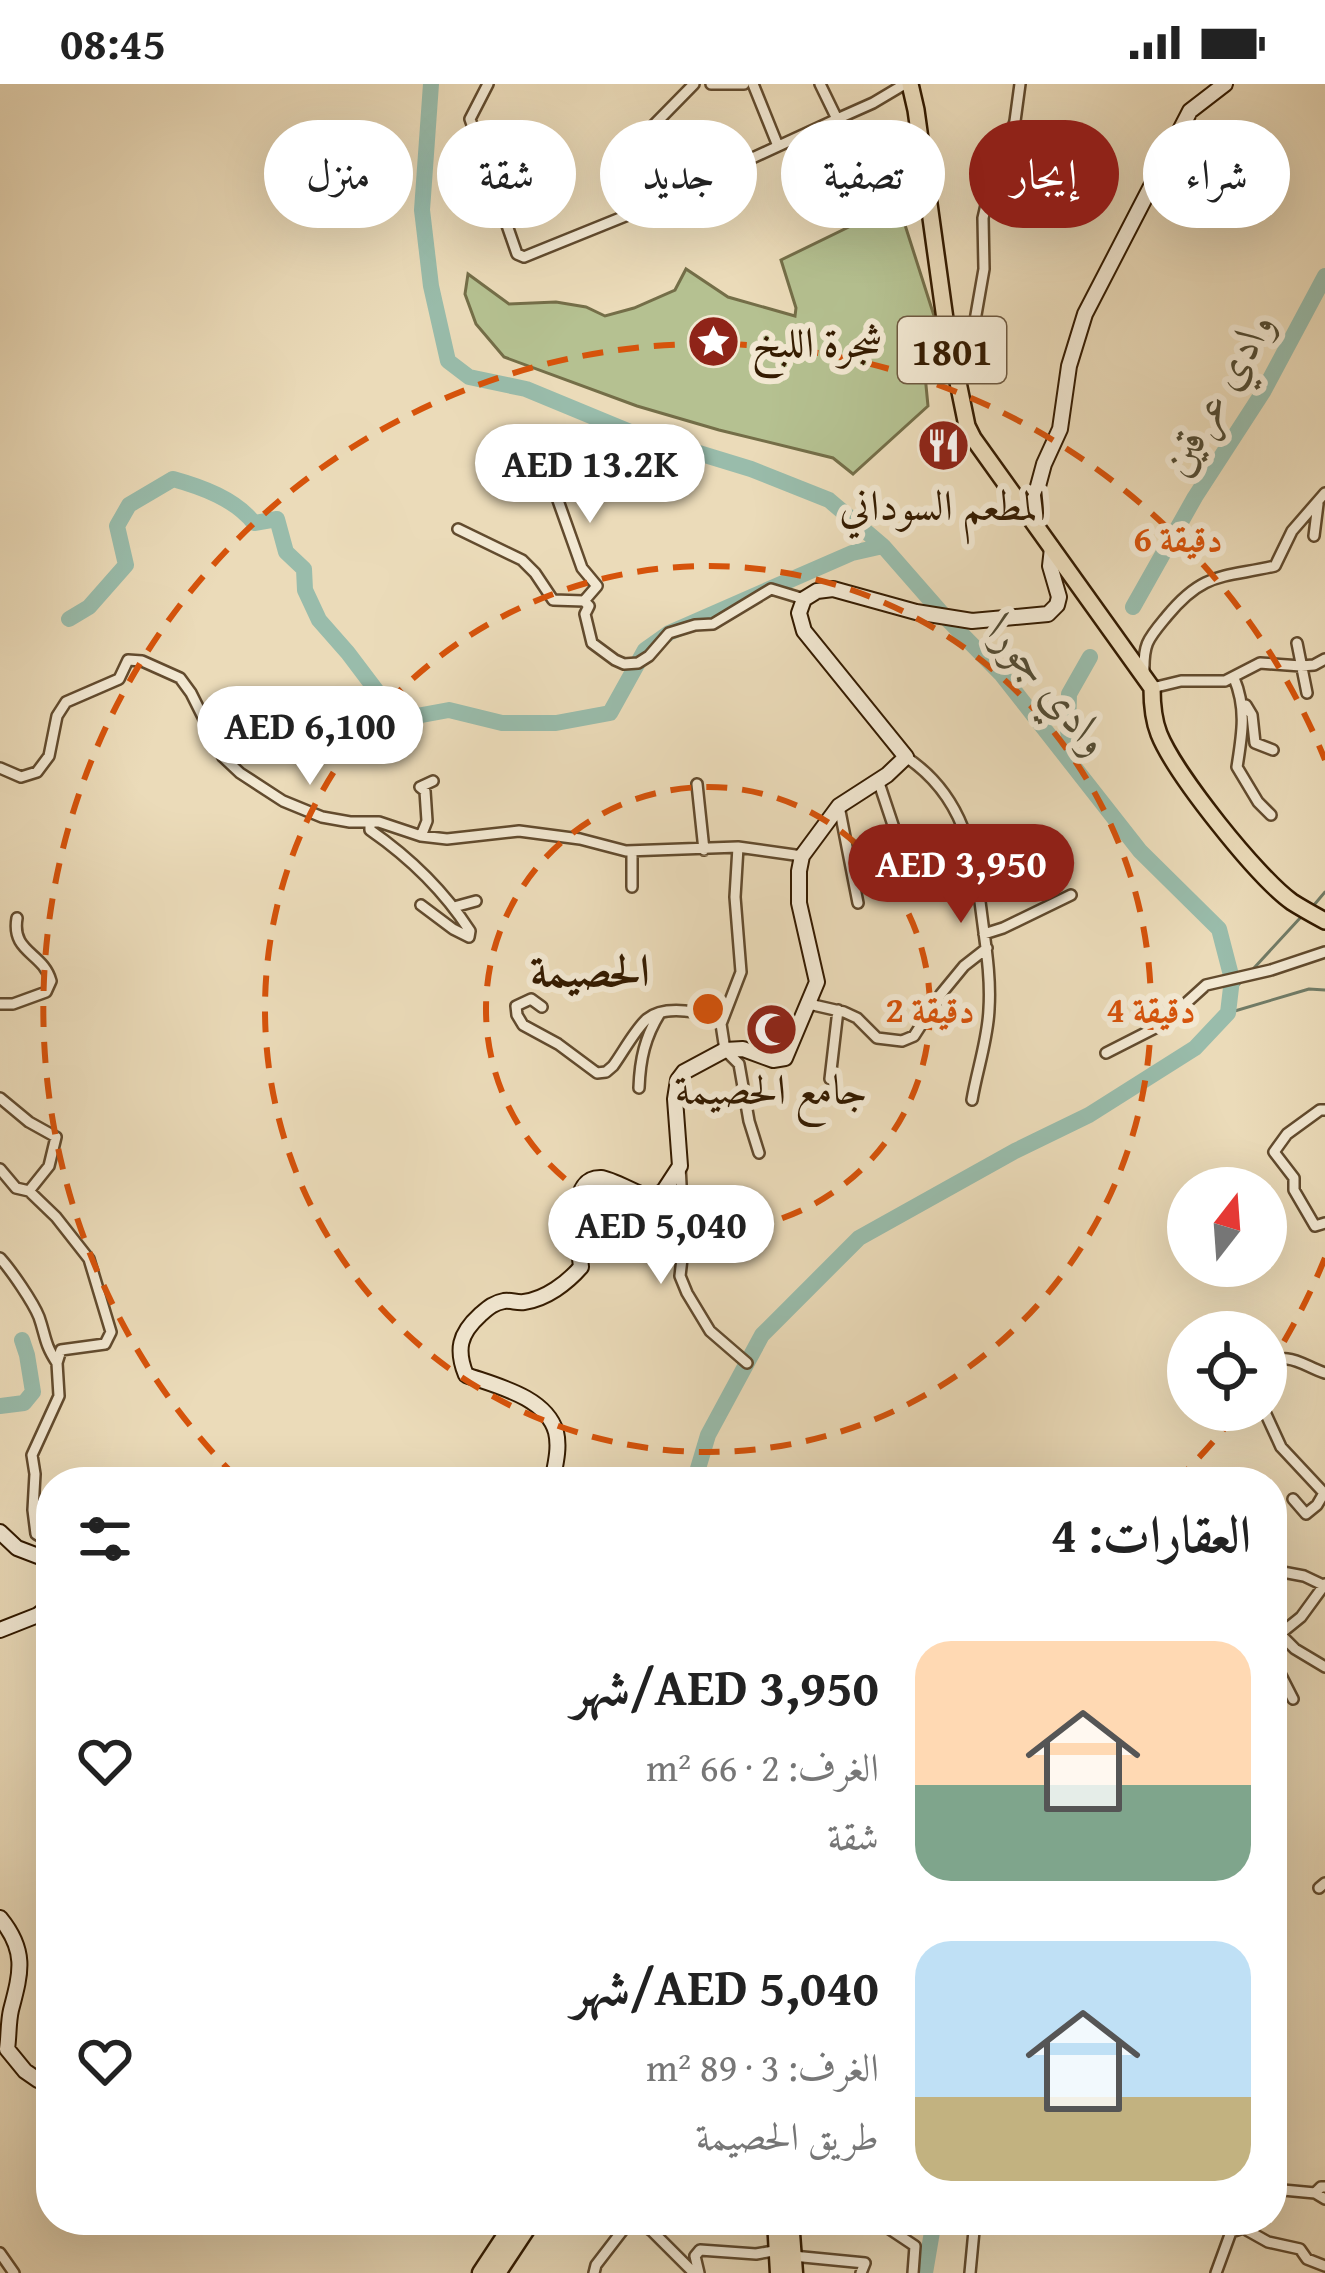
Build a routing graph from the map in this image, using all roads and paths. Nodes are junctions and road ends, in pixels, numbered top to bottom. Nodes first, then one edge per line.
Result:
1 (694, 84) edge
2 (711, 84) edge
3 (753, 84) edge
4 (820, 84) edge
5 (907, 84) edge
6 (1020, 84) edge
7 (1225, 84) edge
8 (738, 85) edge
9 (483, 87) edge
10 (838, 119) junction
11 (659, 120) edge
12 (778, 146) junction
13 (757, 156) edge
14 (600, 227) edge
15 (954, 363) junction
16 (518, 467) dead end
17 (1325, 493) edge
18 (1318, 504) junction
19 (1030, 516) junction
20 (458, 529) dead end
21 (1314, 536) dead end
22 (1052, 548) junction
23 (804, 598) junction
24 (584, 601) junction
25 (1297, 643) dead end
26 (1325, 659) edge
27 (1300, 666) junction
28 (1234, 678) junction
29 (1148, 681) junction
30 (1307, 693) dead end
31 (1243, 700) junction
32 (1273, 751) dead end
33 (906, 757) junction
34 (0, 768) edge
35 (878, 780) junction
36 (433, 781) dead end
37 (697, 784) dead end
38 (839, 806) junction
39 (1271, 815) dead end
40 (370, 822) junction
41 (894, 828) dead end
42 (421, 836) junction
43 (737, 847) junction
44 (704, 850) junction
45 (632, 851) junction
46 (802, 856) junction
47 (632, 887) dead end
48 (1071, 895) dead end
49 (476, 901) dead end
50 (858, 903) dead end
51 (421, 905) dead end
52 (454, 907) junction
53 (17, 918) dead end
54 (1325, 921) edge
55 (984, 934) junction
56 (987, 948) junction
57 (1325, 952) edge
58 (0, 1004) edge
59 (809, 1004) junction
60 (542, 1007) dead end
61 (838, 1010) junction
62 (660, 1013) junction
63 (721, 1024) junction
64 (725, 1050) junction
65 (1106, 1053) dead end
66 (830, 1079) dead end
67 (639, 1088) dead end
68 (0, 1098) edge
69 (972, 1100) dead end
70 (1325, 1110) edge
71 (759, 1154) dead end
72 (680, 1166) junction
73 (0, 1169) edge
74 (29, 1191) junction
75 (1325, 1222) edge
76 (0, 1258) edge
77 (1287, 1358) edge
78 (57, 1363) junction
79 (747, 1363) dead end
80 (1325, 1373) edge
81 (1273, 1431) edge
82 (554, 1467) edge
83 (1293, 1499) dead end
84 (0, 1532) edge
85 (36, 1534) edge
86 (36, 1555) edge
87 (1287, 1573) edge
88 (1325, 1584) edge
89 (36, 1616) edge
90 (1287, 1628) edge
91 (0, 1630) edge
92 (1287, 1644) edge
93 (1325, 1667) edge
94 (1287, 1687) edge
95 (1293, 1699) dead end
96 (0, 1918) edge
97 (3, 2051) edge
98 (36, 2079) edge
99 (1287, 2190) edge
100 (1322, 2193) edge
101 (506, 2235) edge
102 (522, 2235) edge
103 (619, 2235) edge
104 (656, 2235) edge
105 (898, 2235) edge
106 (974, 2235) edge
107 (1231, 2235) edge
108 (1256, 2235) edge
109 (0, 2253) edge
110 (788, 2260) edge
111 (1325, 2266) edge
112 (14, 2273) edge
113 (481, 2273) edge
114 (497, 2273) edge
115 (594, 2273) edge
116 (697, 2273) edge
117 (779, 2273) edge
118 (861, 2273) edge
119 (913, 2273) edge
120 (970, 2273) edge
121 (1216, 2273) edge

1 - 11 street
2 - 8 street
3 - 12 street
4 - 10 street
5 - 10 street
5 - 15 main road, 1801
6 - 15 street
7 - 19 street
9 - 14 street
10 - 12 street
12 - 13 street
15 - 19 main road, 1801
16 - 24 street
17 - 18 street
18 - 21 street
18 - 29 street
19 - 22 main road, 1801
20 - 24 street
22 - 23 street
22 - 29 main road, 1801
23 - 24 street
23 - 33 street
25 - 27 street
26 - 27 street
27 - 28 street
27 - 30 street
28 - 29 street
28 - 31 street
29 - 54 main road, 1801
31 - 32 street
31 - 39 street
33 - 35 street
33 - 55 street
34 - 40 street
35 - 38 street
35 - 41 street
36 - 42 street
37 - 44 street
38 - 46 street
38 - 50 street
40 - 42 street
40 - 52 street
42 - 45 street
43 - 44 street
43 - 46 street
43 - 63 street
44 - 45 street
45 - 47 street
46 - 59 street
48 - 55 street
49 - 52 street
51 - 52 street
53 - 58 street
55 - 56 street
56 - 61 street
56 - 69 street
57 - 65 street
59 - 61 street
59 - 64 street
60 - 62 street
61 - 66 street
62 - 63 street
62 - 67 street
63 - 64 street
64 - 71 street
64 - 72 street
68 - 74 street
70 - 75 street
72 - 79 street
72 - 82 street
73 - 74 street
74 - 78 street
76 - 78 street
77 - 80 street
78 - 85 street
81 - 83 street
84 - 86 street
87 - 88 street
88 - 90 street
89 - 91 street
92 - 93 street
94 - 95 street
96 - 97 street
97 - 98 street
99 - 100 street
101 - 113 highway
102 - 114 highway
103 - 115 street
104 - 116 street
105 - 119 street
106 - 120 street
107 - 121 street
108 - 111 street
109 - 112 street
110 - 116 street
110 - 117 highway
110 - 118 street

